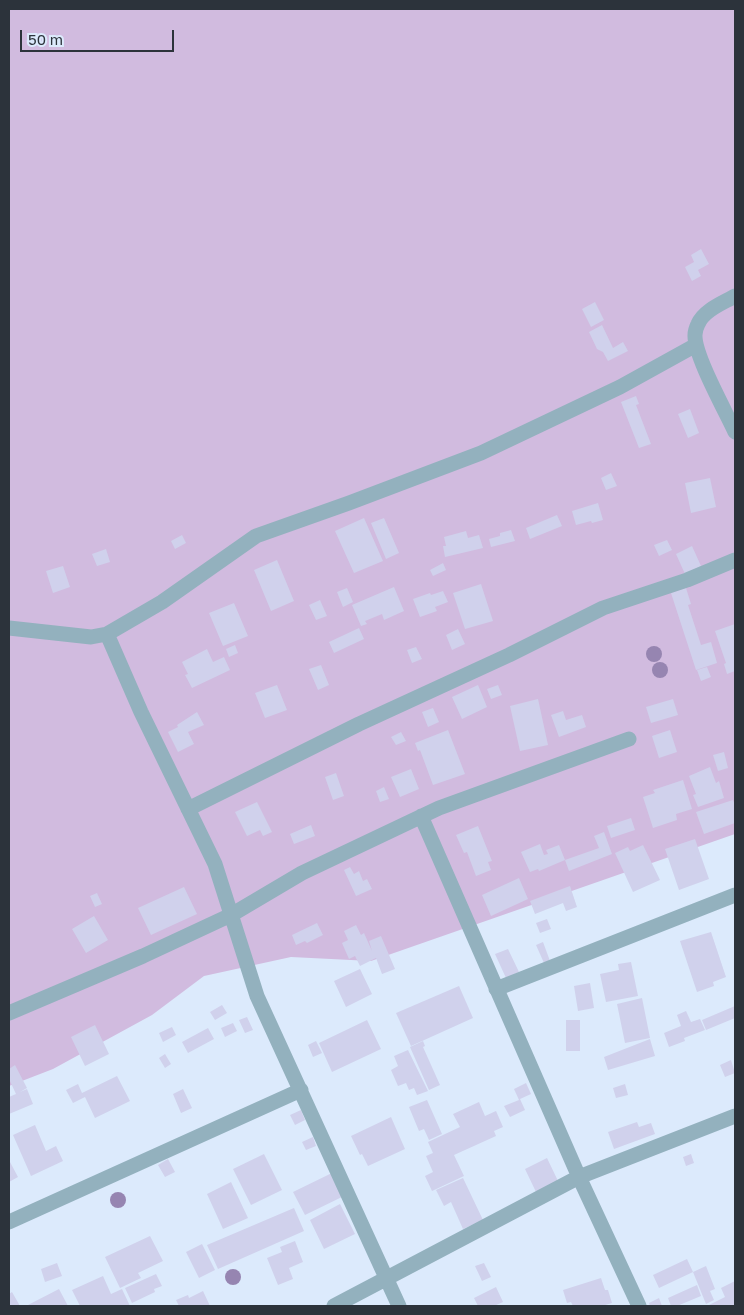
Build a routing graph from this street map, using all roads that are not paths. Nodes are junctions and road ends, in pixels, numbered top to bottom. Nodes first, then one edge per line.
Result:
1 (735, 296) edge
2 (696, 345) junction
3 (735, 432) edge
4 (735, 560) edge
5 (9, 628) edge
6 (107, 634) junction
7 (629, 739) dead end
8 (188, 809) junction
9 (421, 816) junction
10 (735, 895) edge
11 (231, 915) junction
12 (496, 989) junction
13 (9, 1013) edge
14 (301, 1090) junction
15 (735, 1116) edge
16 (579, 1177) junction
17 (9, 1222) edge
18 (387, 1280) junction
19 (334, 1306) edge
20 (399, 1306) edge
21 (639, 1306) edge

1 - 2 street
2 - 3 street
2 - 6 street
4 - 8 street
5 - 6 street
6 - 8 street
7 - 9 street
8 - 11 street
9 - 11 street
9 - 12 street
10 - 12 street
11 - 13 street
11 - 14 street
12 - 16 street
14 - 17 street
14 - 18 street
15 - 16 street
16 - 18 street
16 - 21 street
18 - 19 street
18 - 20 street

